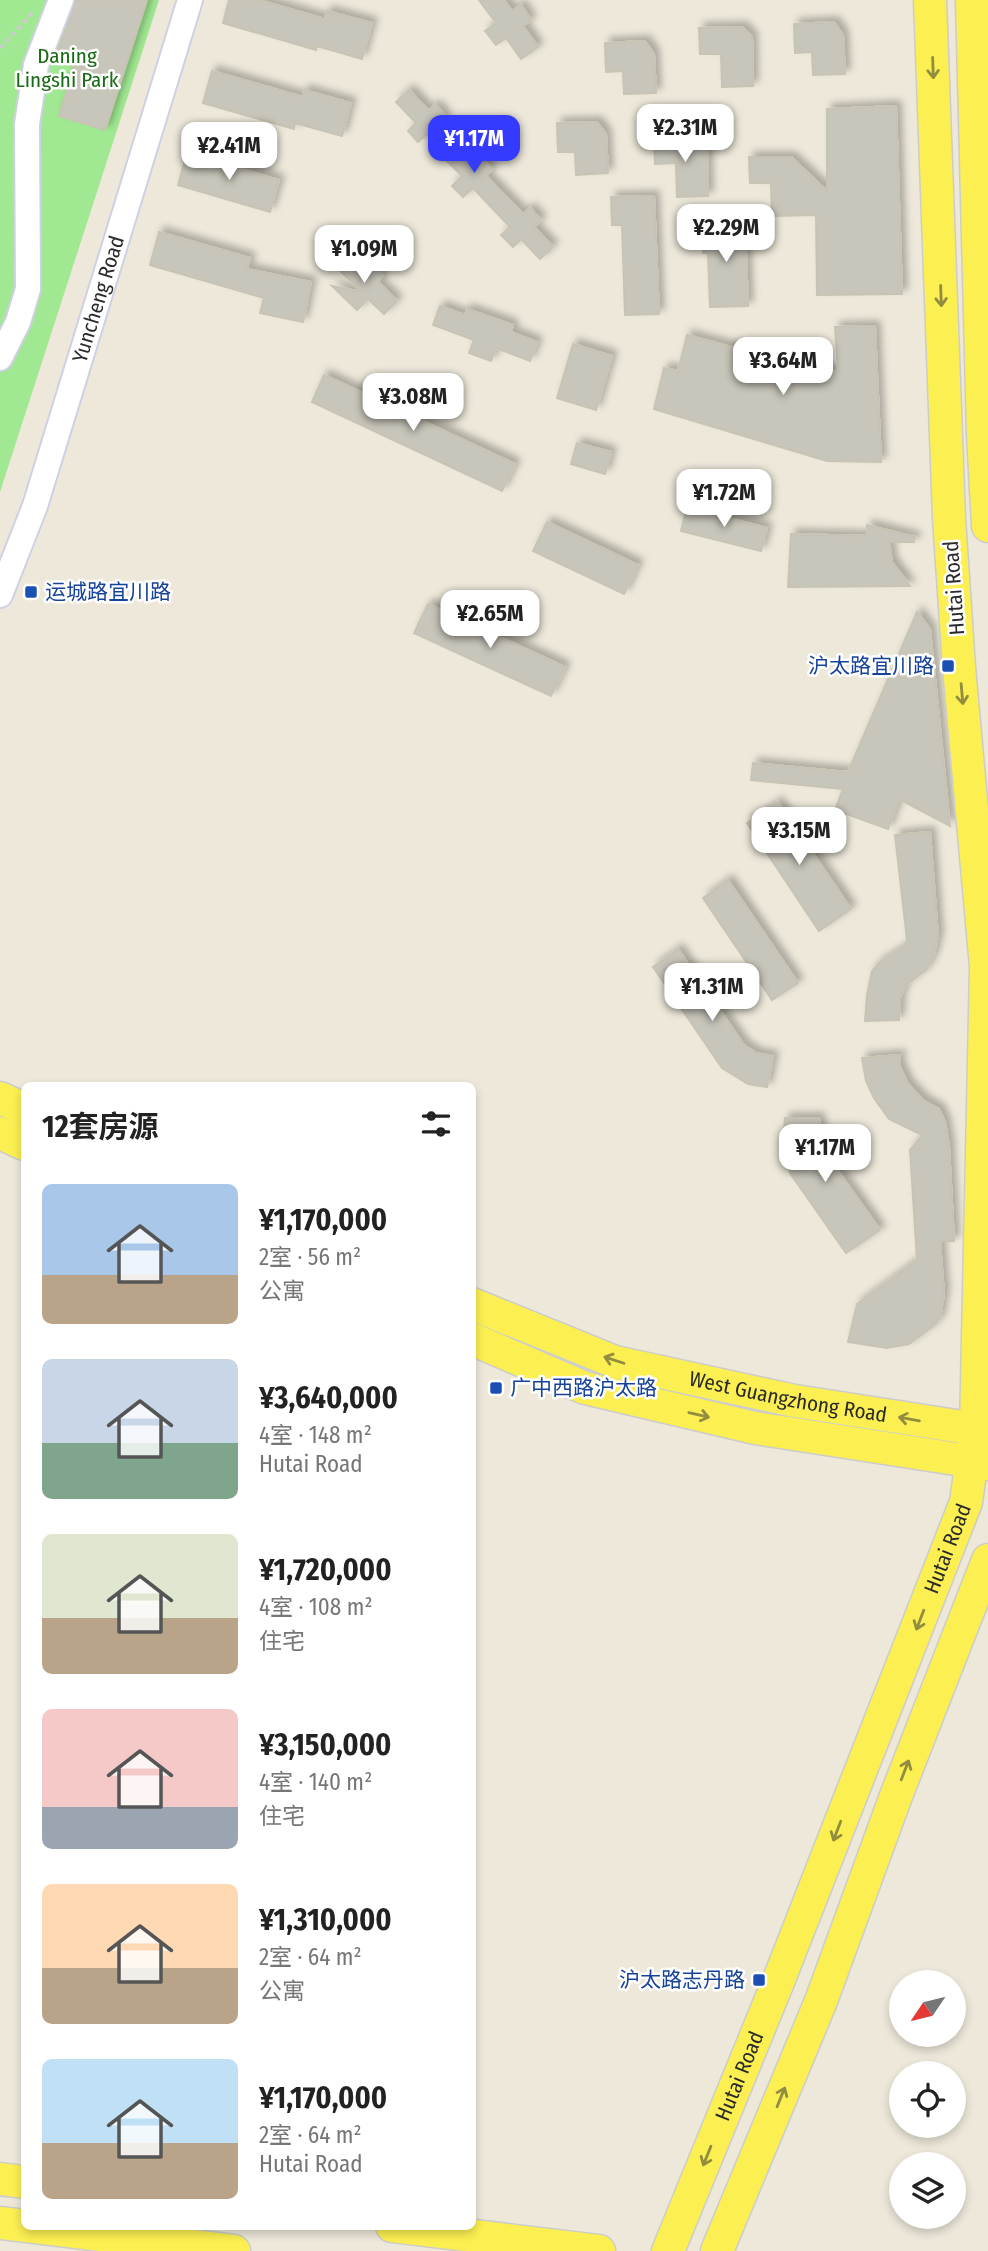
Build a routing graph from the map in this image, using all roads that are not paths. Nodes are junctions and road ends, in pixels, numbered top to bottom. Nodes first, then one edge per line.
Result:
1 (61, 0) edge
2 (190, 0) edge
3 (930, 0) edge
4 (972, 0) edge
5 (0, 358) edge
6 (988, 526) edge
7 (0, 595) edge
8 (0, 1098) edge
9 (21, 1108) edge
10 (0, 1133) edge
11 (21, 1143) edge
12 (476, 1306) edge
13 (476, 1341) edge
14 (982, 1431) edge
15 (980, 1463) edge
16 (988, 1560) edge
17 (0, 2179) edge
18 (21, 2182) edge
19 (0, 2223) edge
20 (21, 2226) edge
21 (58, 2230) edge
22 (425, 2230) edge
23 (234, 2251) edge
24 (600, 2251) edge
25 (668, 2251) edge
26 (717, 2251) edge

1 - 5 street
2 - 7 street, Yuncheng Road
3 -> 14 main road, Hutai Road
4 - 6 main road, Hutai Road
8 - 9 main road
10 - 11 main road
14 -> 12 main road, West Guangzhong Road
13 -> 15 main road, West Guangzhong Road
14 - 15 main road, Hutai Road
15 -> 25 main road, Hutai Road
26 -> 16 main road, Hutai Road
17 - 18 main road
19 - 20 main road
21 - 23 main road
22 - 24 main road

